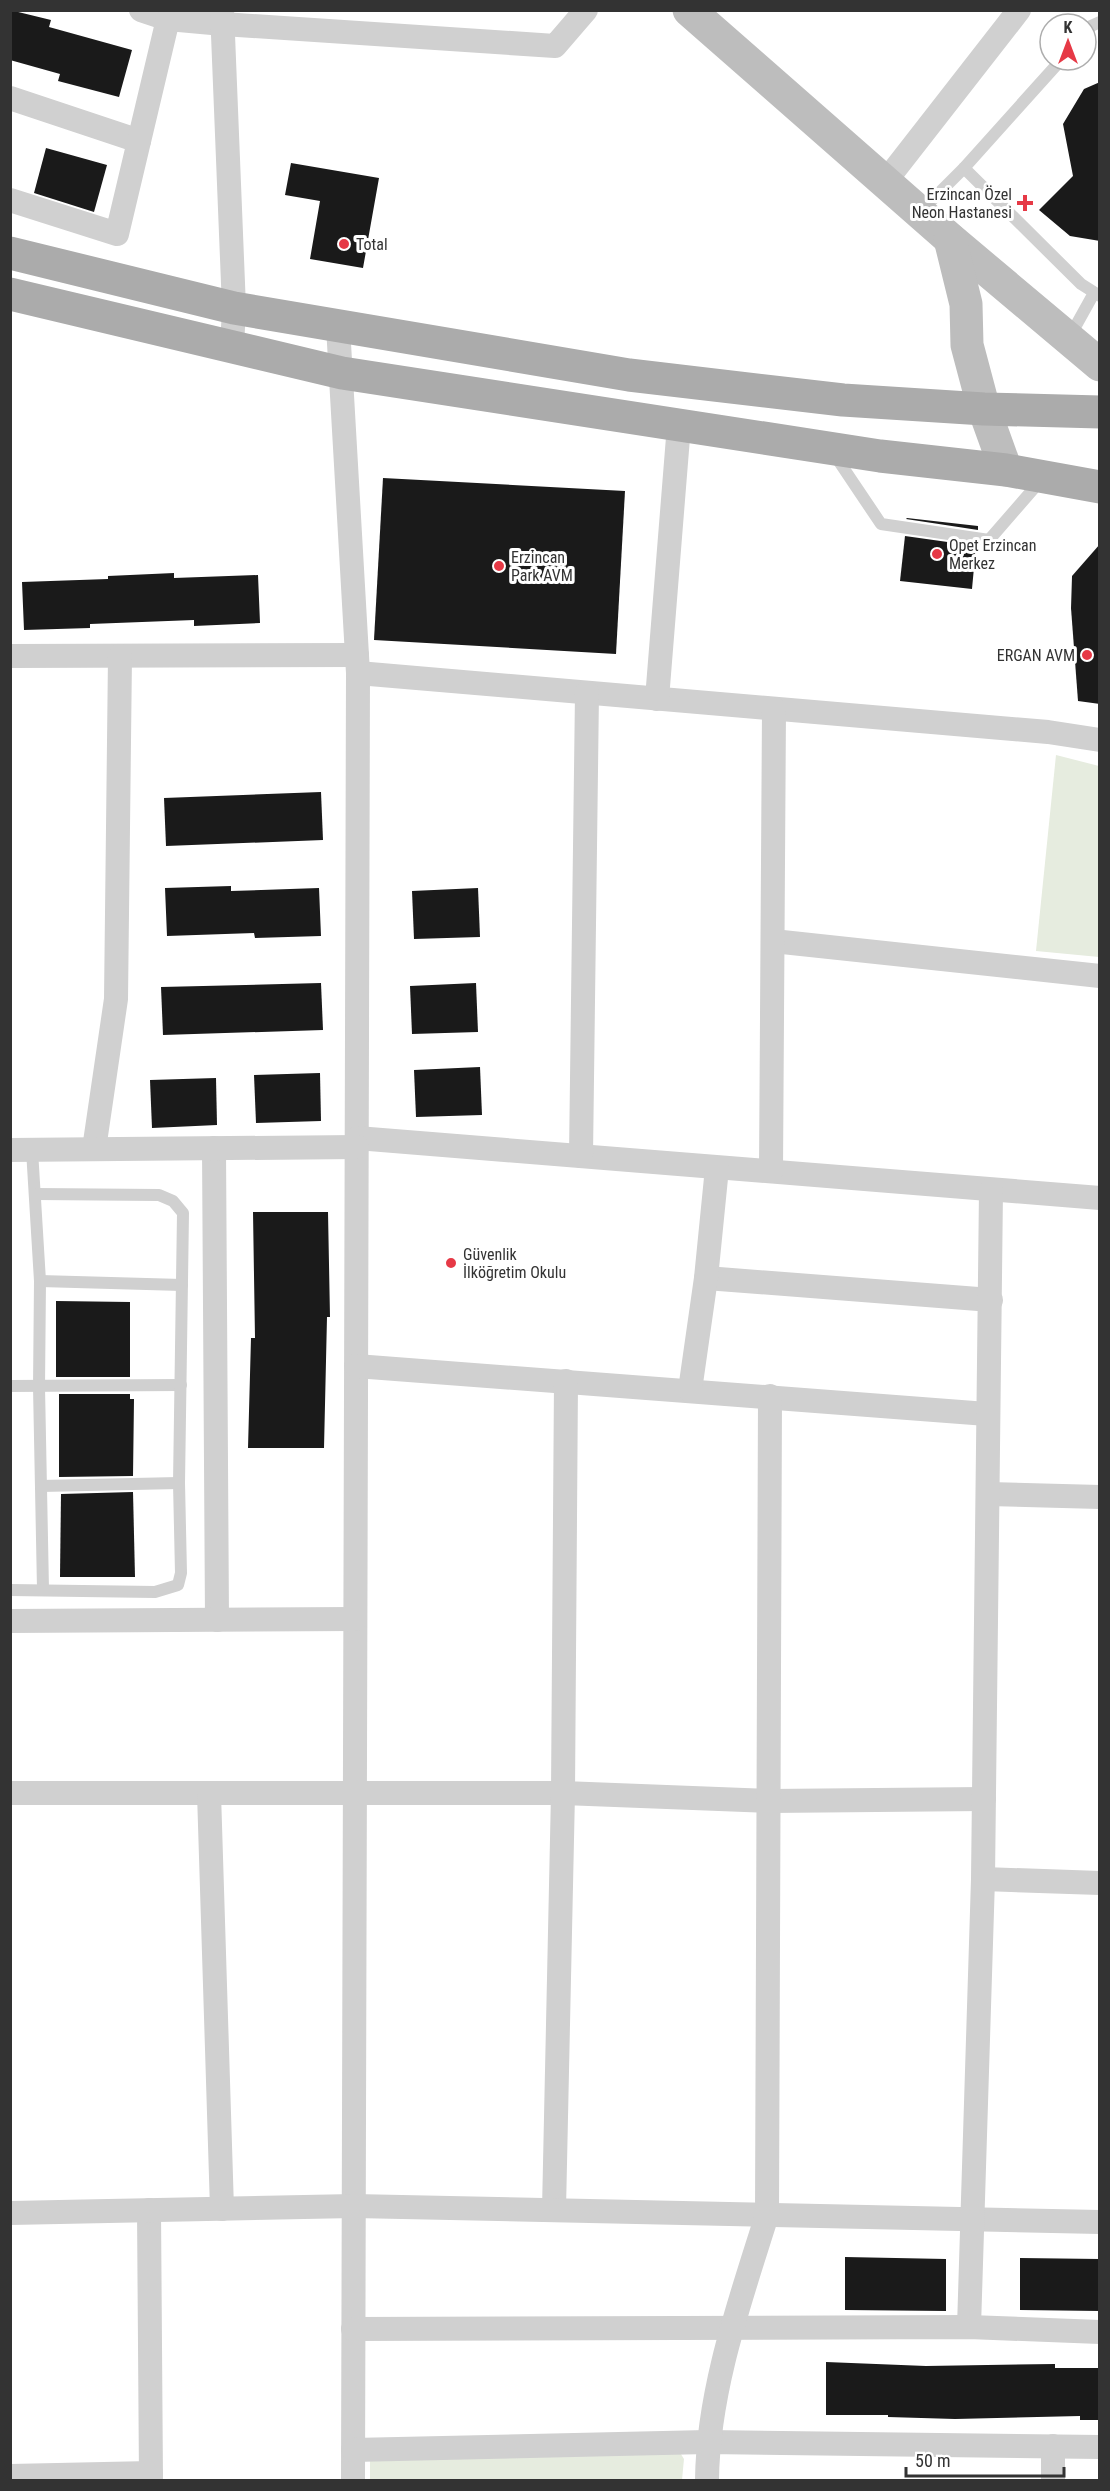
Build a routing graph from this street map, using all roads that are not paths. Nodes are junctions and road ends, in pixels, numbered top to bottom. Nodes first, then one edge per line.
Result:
1 (141, 10) edge
2 (586, 10) edge
3 (689, 10) edge
4 (1019, 10) edge
5 (223, 17) edge
6 (168, 19) junction
7 (1050, 72) edge
8 (10, 98) edge
9 (138, 141) junction
10 (964, 168) junction
11 (885, 182) junction
12 (10, 200) edge
13 (920, 213) junction
14 (950, 239) junction
15 (10, 253) edge
16 (10, 294) edge
17 (1097, 295) edge
18 (234, 308) junction
19 (338, 326) junction
20 (1068, 339) junction
21 (232, 347) junction
22 (1100, 365) edge
23 (342, 373) junction
24 (984, 409) junction
25 (1100, 412) edge
26 (679, 425) junction
27 (830, 448) junction
28 (1006, 470) junction
29 (1044, 477) junction
30 (1100, 487) edge
31 (10, 656) edge
32 (120, 656) junction
33 (358, 664) junction
34 (587, 693) junction
35 (657, 699) junction
36 (774, 709) junction
37 (1100, 740) edge
38 (773, 941) junction
39 (1100, 976) edge
40 (357, 1143) junction
41 (94, 1149) junction
42 (214, 1149) junction
43 (21, 1150) edge
44 (581, 1156) junction
45 (717, 1168) junction
46 (771, 1171) junction
47 (992, 1190) junction
48 (36, 1194) junction
49 (1100, 1198) edge
50 (706, 1278) junction
51 (40, 1281) junction
52 (182, 1285) junction
53 (991, 1300) junction
54 (356, 1366) junction
55 (566, 1381) junction
56 (181, 1385) junction
57 (10, 1386) edge
58 (39, 1387) junction
59 (690, 1390) junction
60 (770, 1396) junction
61 (987, 1414) junction
62 (179, 1483) junction
63 (41, 1486) junction
64 (988, 1494) junction
65 (1100, 1497) edge
66 (43, 1589) junction
67 (10, 1590) edge
68 (356, 1619) junction
69 (217, 1620) junction
70 (10, 1621) edge
71 (355, 1792) junction
72 (10, 1793) edge
73 (209, 1793) junction
74 (564, 1793) junction
75 (984, 1799) junction
76 (769, 1801) junction
77 (983, 1879) junction
78 (1100, 1883) edge
79 (354, 2206) junction
80 (222, 2209) junction
81 (149, 2210) junction
82 (554, 2210) junction
83 (10, 2213) edge
84 (767, 2215) junction
85 (971, 2219) junction
86 (1100, 2222) edge
87 (969, 2327) junction
88 (732, 2328) junction
89 (353, 2330) junction
90 (1100, 2332) edge
91 (707, 2442) junction
92 (1053, 2446) junction
93 (1100, 2447) edge
94 (353, 2450) junction
95 (10, 2476) edge
96 (151, 2477) edge
97 (353, 2481) edge
98 (707, 2481) edge
99 (1053, 2481) edge

1 - 6 street
2 - 5 street
3 - 11 main road
4 - 11 street
5 - 6 street
5 - 18 street
6 - 9 street
7 - 10 lane
8 - 9 street
9 - 12 street
10 - 13 lane
10 - 17 lane
11 - 13 main road
13 - 14 main road
14 - 20 main road
14 - 24 main road
15 - 18 main road
16 - 21 main road
17 - 20 lane
18 - 19 main road
18 - 21 street
19 - 23 street
19 - 24 main road
20 - 22 main road
21 - 23 main road
23 - 26 main road
23 - 33 street
24 - 25 main road
24 - 28 main road
26 - 27 main road
26 - 35 street
27 - 28 main road
27 - 29 lane
28 - 29 main road
29 - 30 main road
31 - 32 street
32 - 33 street
32 - 41 street
33 - 34 street
33 - 40 street
34 - 35 street
34 - 44 street
35 - 36 street
36 - 37 street
36 - 38 street
38 - 39 street
38 - 46 street
40 - 42 street
40 - 44 street
40 - 54 street
41 - 42 street
41 - 43 street
42 - 69 street
43 - 48 lane
44 - 45 street
45 - 46 street
45 - 50 street
46 - 47 street
47 - 49 street
47 - 53 street
48 - 51 lane
48 - 52 lane
50 - 53 street
50 - 59 street
51 - 52 lane
51 - 58 lane
52 - 56 lane
53 - 61 street
54 - 55 street
54 - 68 street
55 - 59 street
55 - 74 street
56 - 58 lane
56 - 62 lane
57 - 58 lane
58 - 63 lane
59 - 60 street
60 - 61 street
60 - 76 street
61 - 64 street
62 - 63 lane
62 - 66 lane
63 - 66 lane
64 - 65 street
64 - 75 street
66 - 67 lane
68 - 69 street
68 - 71 street
69 - 70 street
71 - 73 street
71 - 74 street
71 - 79 street
72 - 73 street
73 - 80 street
74 - 76 street
74 - 82 street
75 - 76 street
75 - 77 street
76 - 84 street
77 - 78 street
77 - 85 street
79 - 80 street
79 - 82 street
79 - 89 street
80 - 81 street
81 - 83 street
81 - 96 street
82 - 84 street
84 - 85 street
84 - 88 street
85 - 86 street
85 - 87 street
87 - 88 street
87 - 90 street
88 - 89 street
88 - 91 street
89 - 94 street
91 - 92 street
91 - 94 street
91 - 98 street
92 - 93 street
92 - 99 street
94 - 97 street
95 - 96 street

